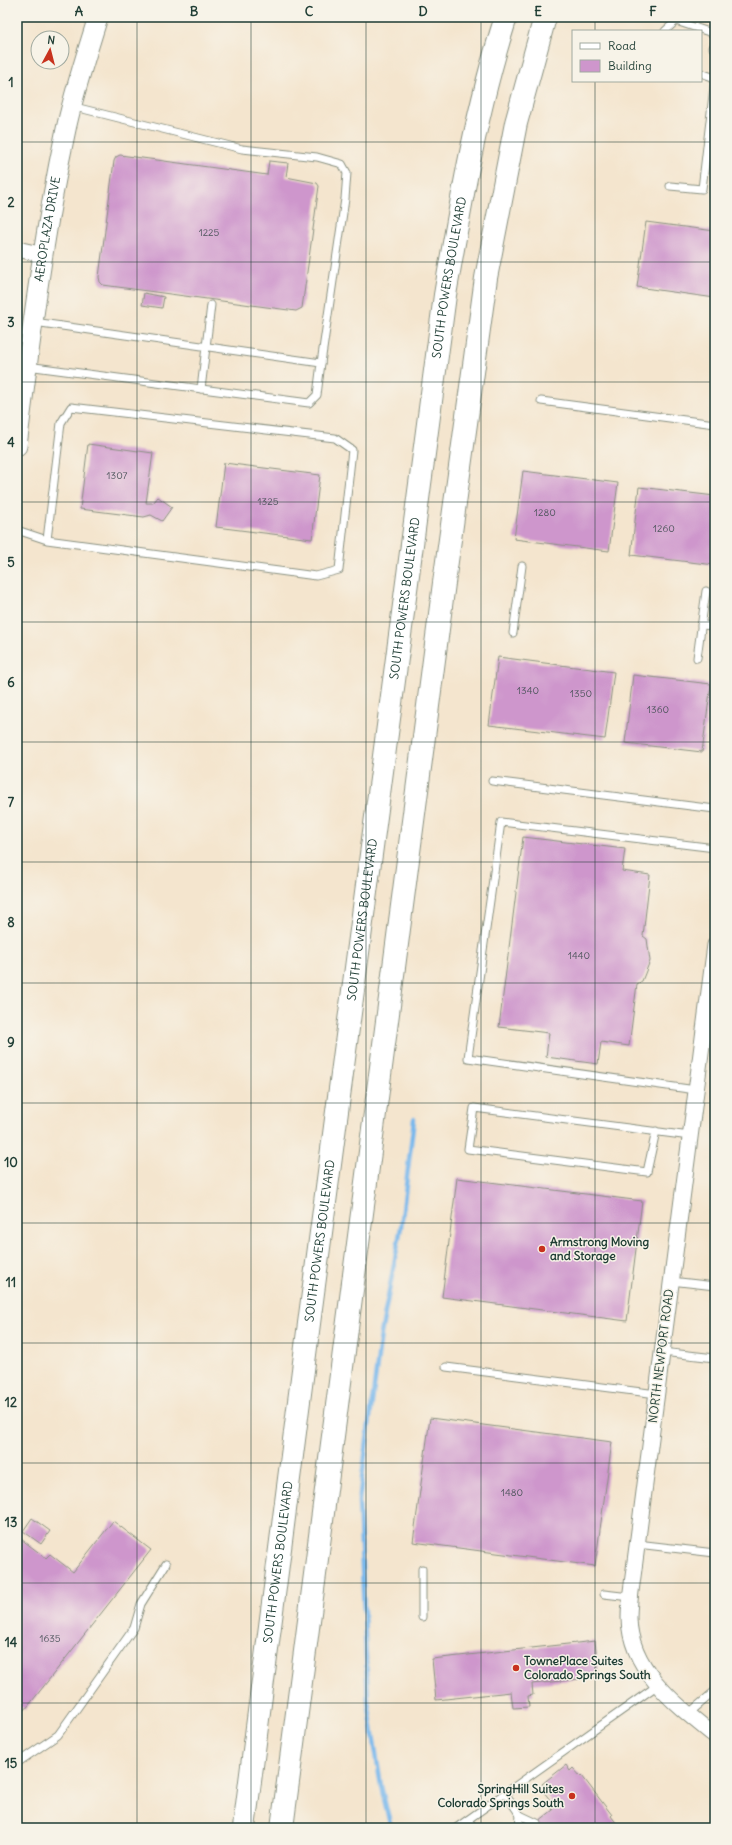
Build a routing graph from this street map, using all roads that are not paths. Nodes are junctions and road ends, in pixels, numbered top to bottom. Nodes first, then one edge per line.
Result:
1 (98, 17) edge
2 (503, 17) edge
3 (506, 17) edge
4 (545, 17) edge
5 (551, 17) edge
6 (695, 29) edge
7 (666, 30) edge
8 (702, 31) edge
9 (715, 34) edge
10 (496, 48) junction
11 (704, 72) edge
12 (528, 75) junction
13 (715, 78) edge
14 (71, 106) junction
15 (713, 107) edge
16 (670, 186) dead end
17 (17, 249) edge
18 (44, 255) junction
19 (211, 305) dead end
20 (34, 322) junction
21 (206, 347) junction
22 (320, 363) junction
23 (27, 366) junction
24 (201, 389) junction
25 (541, 401) dead end
26 (715, 424) edge
27 (17, 446) edge
28 (17, 530) edge
29 (46, 540) junction
30 (522, 566) dead end
31 (706, 591) dead end
32 (701, 625) junction
33 (715, 626) edge
34 (513, 633) dead end
35 (697, 658) dead end
36 (492, 781) dead end
37 (715, 809) edge
38 (715, 848) edge
39 (715, 945) edge
40 (696, 1090) junction
41 (656, 1131) junction
42 (690, 1136) junction
43 (671, 1281) junction
44 (715, 1286) edge
45 (662, 1352) junction
46 (715, 1358) edge
47 (446, 1367) dead end
48 (656, 1394) junction
49 (637, 1544) junction
50 (715, 1553) edge
51 (166, 1564) dead end
52 (422, 1569) dead end
53 (604, 1594) dead end
54 (630, 1597) junction
55 (422, 1617) dead end
56 (658, 1685) junction
57 (715, 1691) edge
58 (688, 1714) junction
59 (715, 1736) edge
60 (17, 1763) edge
61 (505, 1794) junction
62 (520, 1815) junction
63 (468, 1820) junction
64 (537, 1823) dead end
65 (244, 1828) edge
66 (282, 1828) edge
67 (456, 1828) edge
68 (474, 1828) edge
69 (519, 1828) edge

1 - 14 street, AEROPLAZA DRIVE
2 - 10 highway
3 - 10 highway, SOUTH POWERS BOULEVARD
4 - 12 highway
5 - 12 highway
6 - 7 lane
8 - 9 lane
10 - 65 highway, SOUTH POWERS BOULEVARD
11 - 13 lane
12 - 66 highway
13 - 15 lane
14 - 18 street, AEROPLAZA DRIVE
14 - 22 lane
15 - 16 lane
17 - 18 street
18 - 20 street, AEROPLAZA DRIVE
19 - 21 lane
20 - 21 lane
20 - 23 street, AEROPLAZA DRIVE
21 - 22 lane
21 - 24 lane
22 - 24 lane
23 - 24 lane
23 - 27 street, AEROPLAZA DRIVE
25 - 26 lane
28 - 29 lane
29 - 29 lane
30 - 34 lane
31 - 32 lane
32 - 33 lane
32 - 35 lane
36 - 37 lane
38 - 40 lane
39 - 40 street, NORTH NEWPORT ROAD
40 - 42 street, NORTH NEWPORT ROAD
41 - 41 lane
41 - 42 lane
42 - 43 street, NORTH NEWPORT ROAD
43 - 44 lane
43 - 45 street, NORTH NEWPORT ROAD
45 - 46 lane
45 - 48 street, NORTH NEWPORT ROAD
47 - 48 lane
48 - 49 street, NORTH NEWPORT ROAD
49 - 50 lane
49 - 54 street, NORTH NEWPORT ROAD
51 - 60 lane
52 - 55 lane
53 - 54 lane
54 - 56 street, NORTH NEWPORT ROAD
56 - 58 street, NORTH NEWPORT ROAD
56 - 61 lane
57 - 58 lane
58 - 59 street, NORTH NEWPORT ROAD
61 - 62 lane
61 - 63 lane
62 - 64 lane
62 - 69 lane
63 - 67 lane
63 - 68 lane

